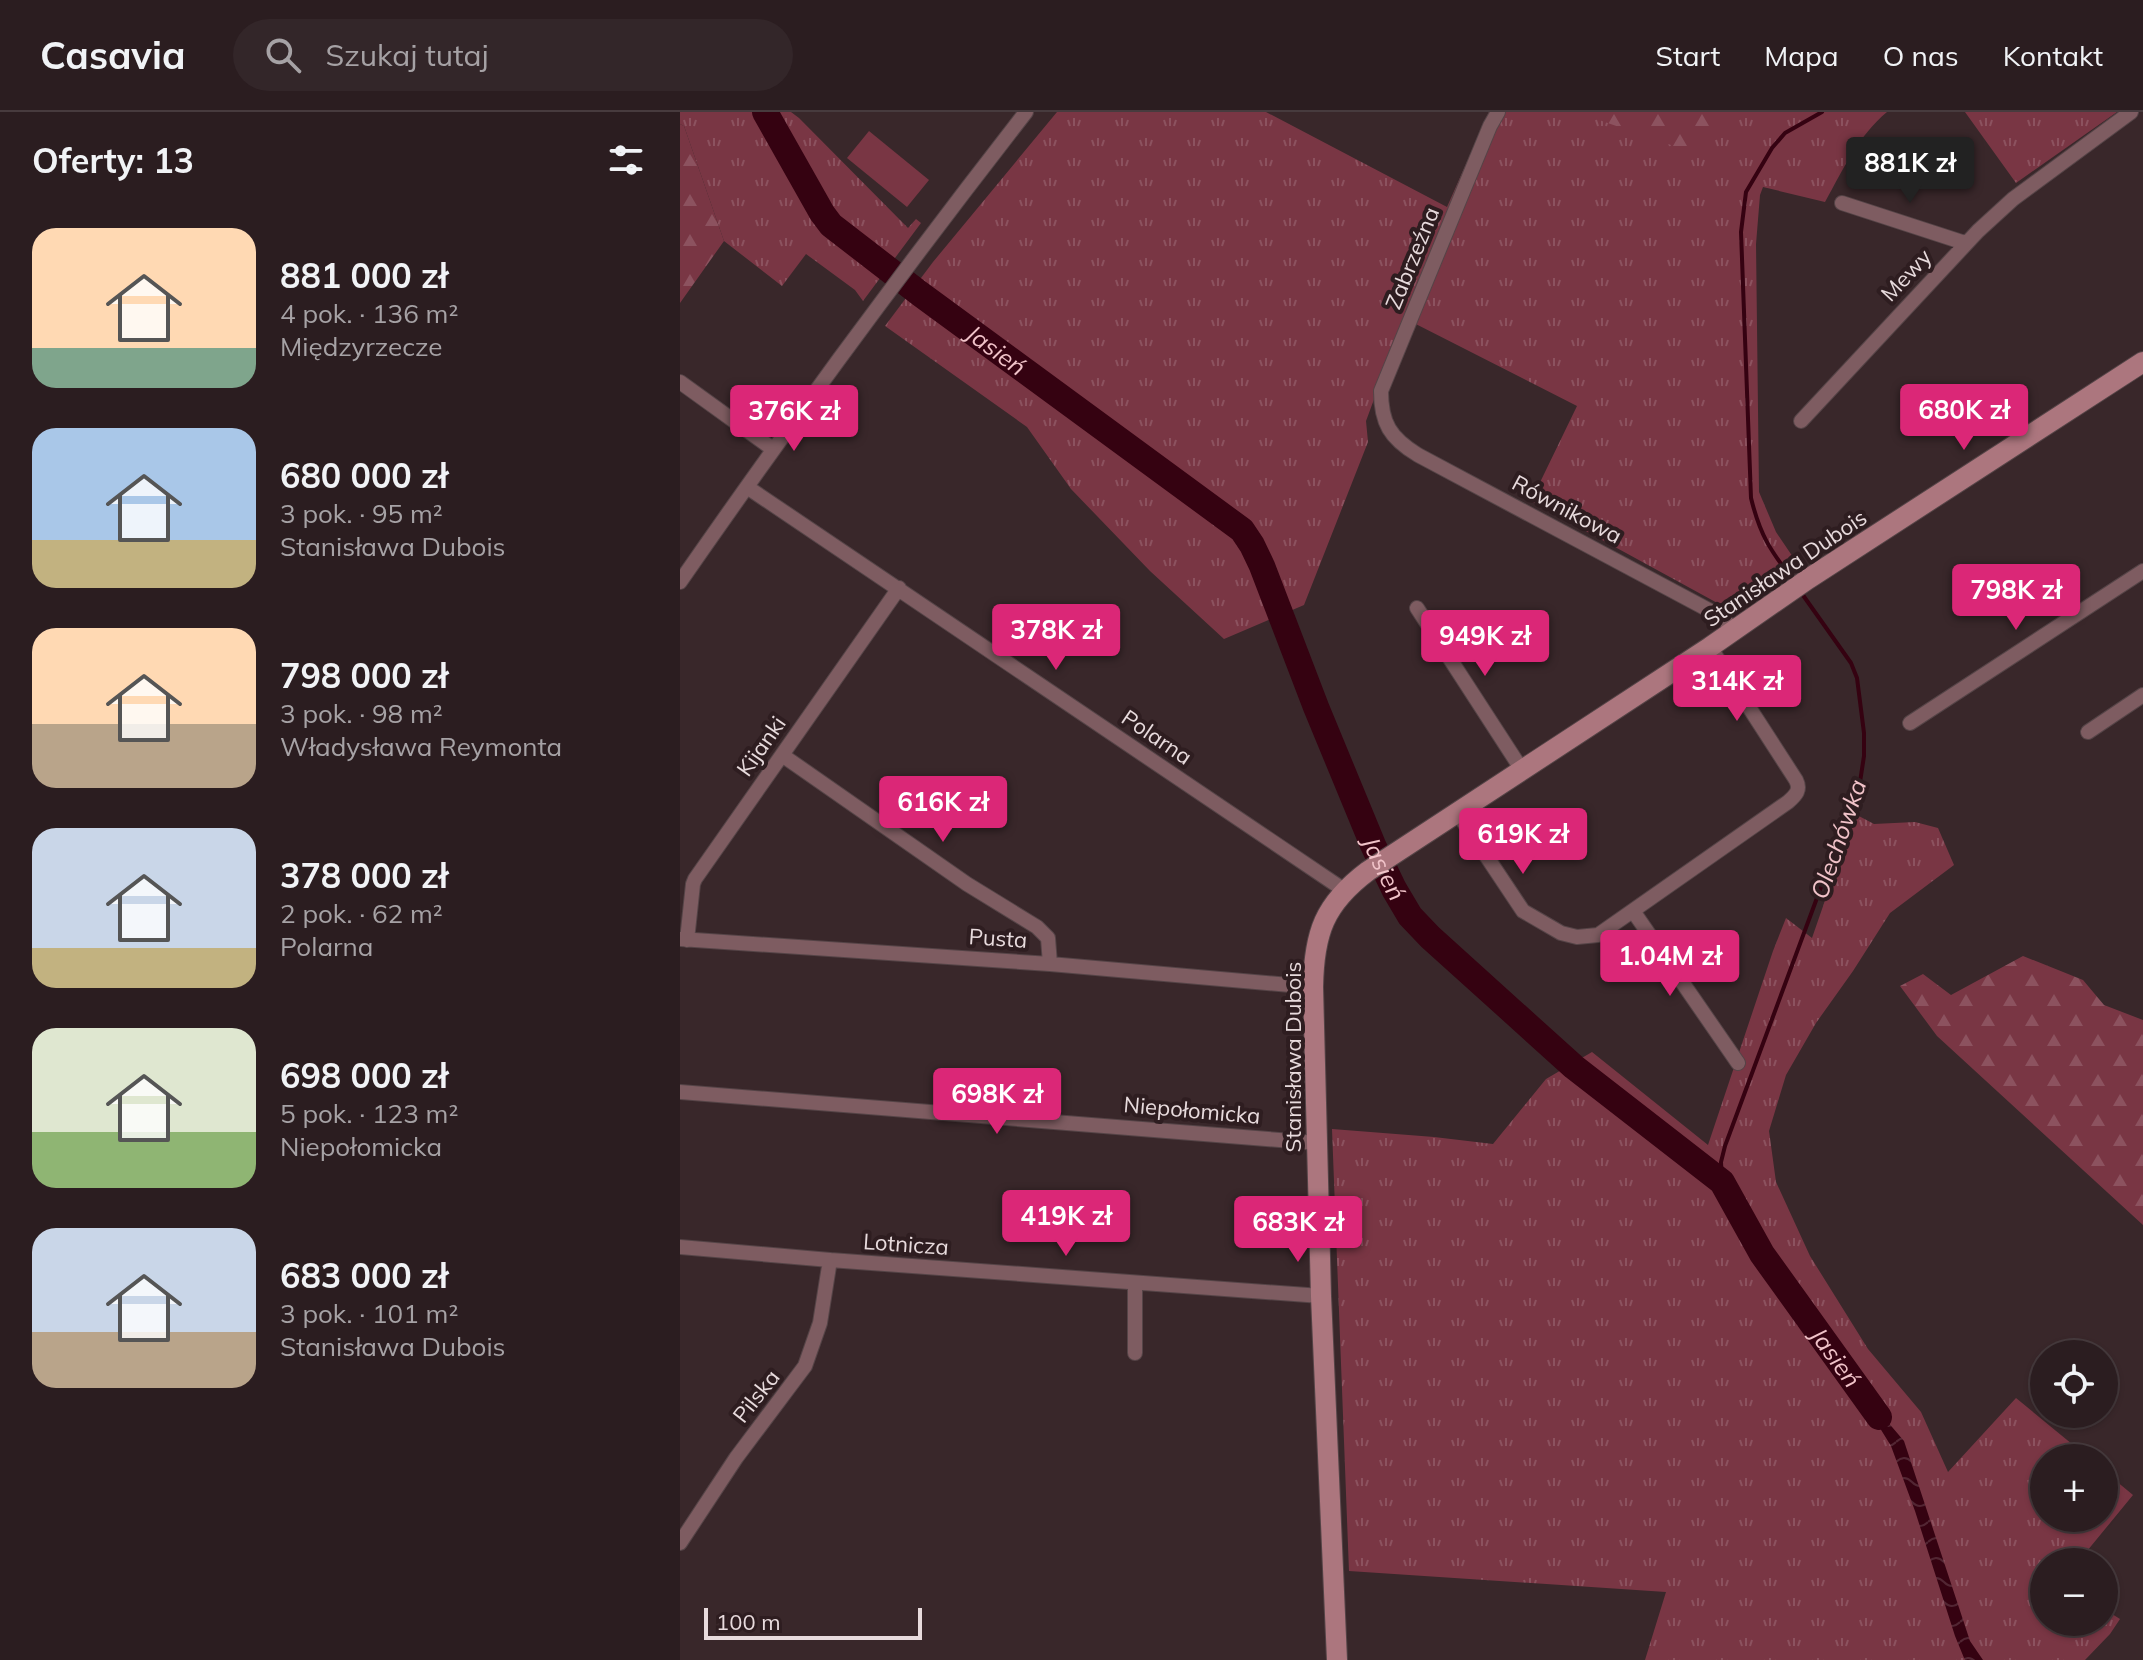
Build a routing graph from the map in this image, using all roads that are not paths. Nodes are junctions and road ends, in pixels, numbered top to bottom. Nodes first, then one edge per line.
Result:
1 (1026, 112) edge
2 (1498, 112) edge
3 (2131, 112) edge
4 (1842, 203) dead end
5 (1965, 243) junction
6 (2143, 362) edge
7 (680, 382) edge
8 (1801, 421) dead end
9 (1384, 423) joint
10 (773, 449) junction
11 (747, 487) junction
12 (2143, 571) edge
13 (680, 582) edge
14 (899, 588) junction
15 (1417, 608) dead end
16 (1732, 631) junction
17 (1710, 647) junction
18 (2143, 695) edge
19 (1910, 723) dead end
20 (2088, 732) dead end
21 (782, 755) junction
22 (1522, 770) junction
23 (1457, 812) junction
24 (1344, 890) junction
25 (1633, 911) junction
26 (684, 940) edge
27 (1050, 964) junction
28 (1313, 987) junction
29 (1738, 1063) dead end
30 (680, 1092) edge
31 (1317, 1143) junction
32 (680, 1247) edge
33 (830, 1260) junction
34 (1135, 1283) junction
35 (1321, 1296) junction
36 (1135, 1353) dead end
37 (680, 1543) edge
38 (1337, 1660) edge

1 - 10 street
2 - 9 street, Zabrzeźna
3 - 5 street, Mewy
4 - 5 street
5 - 8 street, Mewy
6 - 16 street, Stanisława Dubois
7 - 10 street
9 - 16 street, Równikowa
10 - 11 street
11 - 13 street
11 - 14 street, Polarna
12 - 19 street
14 - 21 street, Kijanki
14 - 24 street, Polarna
15 - 22 street
16 - 17 street, Stanisława Dubois
17 - 22 street, Stanisława Dubois
17 - 25 street
18 - 20 street
21 - 26 street, Kijanki
21 - 27 street
22 - 23 street, Stanisława Dubois
23 - 24 street, Stanisława Dubois
23 - 25 street
24 - 28 street, Stanisława Dubois
25 - 29 street
26 - 27 street, Pusta
27 - 28 street, Pusta
28 - 31 street, Stanisława Dubois
30 - 31 street, Niepołomicka
31 - 35 street, Stanisława Dubois
32 - 33 street, Lotnicza
33 - 34 street, Lotnicza
33 - 37 street, Pilska
34 - 35 street, Lotnicza
34 - 36 street
35 - 38 street, Stanisława Dubois

